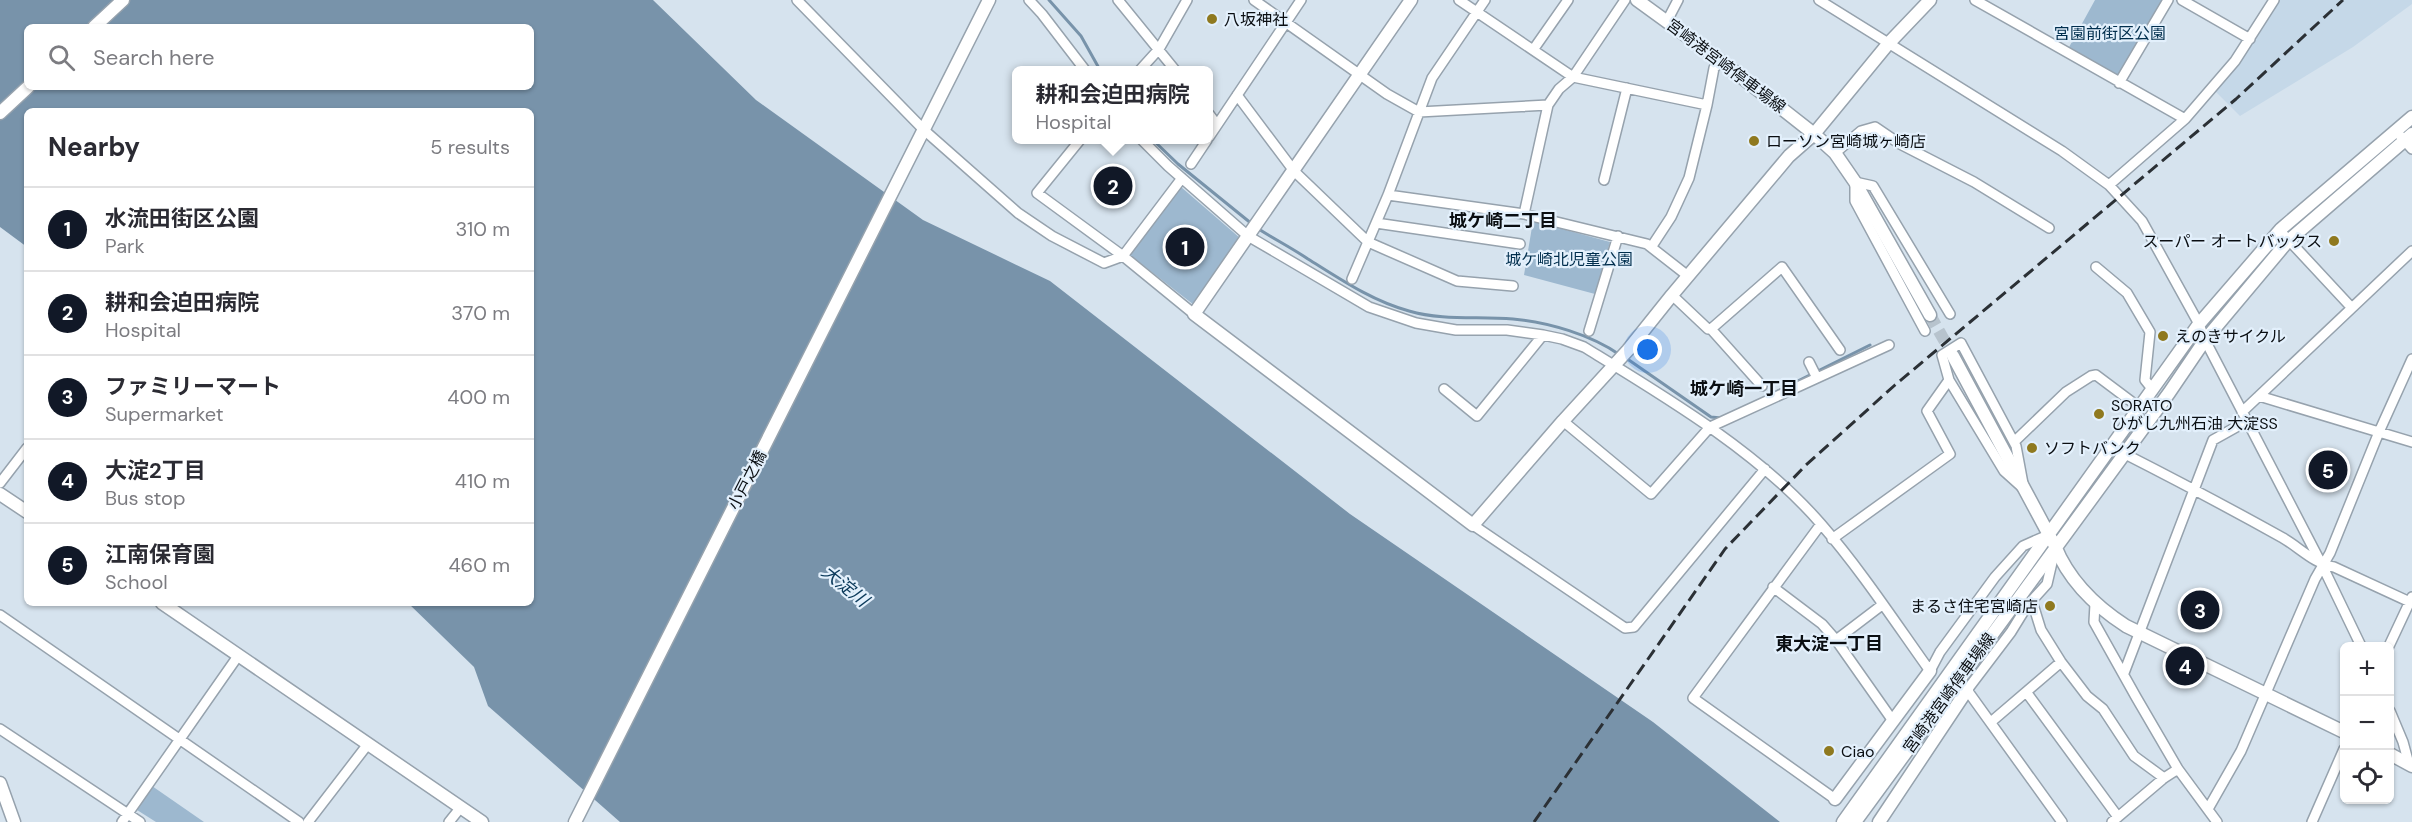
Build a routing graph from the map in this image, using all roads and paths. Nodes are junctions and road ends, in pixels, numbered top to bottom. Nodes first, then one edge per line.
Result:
1 (123, 0) edge
2 (797, 0) edge
3 (989, 0) edge
4 (1029, 0) edge
5 (1118, 0) edge
6 (1187, 0) edge
7 (1254, 0) edge
8 (1301, 0) edge
9 (1411, 0) edge
10 (1459, 0) edge
11 (1485, 0) edge
12 (1568, 0) edge
13 (1625, 0) edge
14 (1637, 0) edge
15 (1678, 0) edge
16 (1819, 0) edge
17 (1930, 0) edge
18 (1975, 0) edge
19 (2168, 0) edge
20 (2182, 0) edge
21 (2274, 0) edge
22 (1476, 12) junction
23 (1667, 21) junction
24 (1286, 22) junction
25 (97, 24) edge
26 (2250, 39) junction
27 (1888, 44) junction
28 (1159, 49) junction
29 (1533, 50) junction
30 (1720, 61) junction
31 (1082, 66) edge
32 (1144, 66) edge
33 (1172, 66) edge
34 (1360, 75) junction
35 (1573, 77) junction
36 (2119, 83) junction
37 (1627, 88) junction
38 (25, 90) edge
39 (1237, 95) junction
40 (1548, 105) junction
41 (1707, 105) junction
42 (1419, 112) junction
43 (0, 113) edge
44 (2412, 117) edge
45 (1213, 119) edge
46 (2185, 119) junction
47 (1217, 124) junction
48 (1213, 130) edge
49 (921, 134) junction
50 (1814, 134) junction
51 (2406, 139) edge
52 (1077, 144) edge
53 (1146, 144) edge
54 (1204, 144) edge
55 (1835, 153) junction
56 (1191, 164) dead end
57 (1293, 171) junction
58 (1182, 178) junction
59 (1604, 180) dead end
60 (1855, 182) junction
61 (2109, 185) junction
62 (1388, 195) junction
63 (1524, 214) junction
64 (1376, 223) junction
65 (2049, 228) dead end
66 (2281, 229) junction
67 (1248, 236) junction
68 (1618, 236) junction
69 (2288, 241) junction
70 (1368, 242) junction
71 (1520, 244) dead end
72 (1652, 246) junction
73 (2412, 251) edge
74 (1123, 256) junction
75 (2096, 267) dead end
76 (1688, 276) junction
77 (1352, 279) dead end
78 (1513, 286) dead end
79 (1672, 295) junction
80 (2351, 307) junction
81 (1194, 314) junction
82 (1950, 314) dead end
83 (1930, 315) tunnel mouth
84 (2199, 324) junction
85 (1711, 329) junction
86 (1590, 331) dead end
87 (1924, 331) dead end
88 (1543, 335) junction
89 (2205, 340) junction
90 (1889, 345) dead end
91 (1840, 350) dead end
92 (1953, 356) tunnel mouth
93 (2412, 359) edge
94 (1809, 362) dead end
95 (1613, 365) junction
96 (1817, 378) junction
97 (1949, 380) junction
98 (1762, 386) dead end
99 (1444, 389) dead end
100 (2153, 390) junction
101 (2259, 396) junction
102 (2140, 408) junction
103 (2242, 411) junction
104 (1563, 421) junction
105 (2247, 421) junction
106 (1710, 427) junction
107 (2379, 432) junction
108 (2014, 442) junction
109 (2412, 442) edge
110 (24, 452) edge
111 (2125, 454) junction
112 (1764, 469) junction
113 (0, 483) edge
114 (2193, 488) junction
115 (2024, 489) junction
116 (0, 494) edge
117 (24, 510) edge
118 (1821, 524) junction
119 (1473, 525) junction
120 (2049, 534) junction
121 (1832, 539) junction
122 (2055, 546) junction
123 (2322, 565) junction
124 (1773, 587) junction
125 (2411, 600) edge
126 (2032, 601) junction
127 (2095, 604) junction
128 (1882, 605) junction
129 (166, 606) edge
130 (0, 615) edge
131 (2140, 633) junction
132 (1836, 640) junction
133 (2359, 642) edge
134 (2391, 642) edge
135 (238, 657) junction
136 (2061, 662) junction
137 (1930, 671) junction
138 (2124, 673) junction
139 (1967, 690) junction
140 (2027, 693) junction
141 (2265, 693) junction
142 (2394, 721) edge
143 (1893, 722) junction
144 (1991, 722) junction
145 (0, 729) edge
146 (2340, 730) edge
147 (179, 739) junction
148 (368, 744) junction
149 (2344, 750) edge
150 (2394, 756) edge
151 (2410, 765) edge
152 (2178, 769) junction
153 (2164, 778) junction
154 (0, 783) edge
155 (1835, 799) joint
156 (461, 807) junction
157 (2208, 809) junction
158 (125, 818) edge
159 (2115, 820) edge
160 (15, 822) edge
161 (140, 822) edge
162 (299, 822) edge
163 (308, 822) edge
164 (450, 822) edge
165 (482, 822) edge
166 (575, 822) edge
167 (1843, 822) edge
168 (1855, 822) edge
169 (1879, 822) edge
170 (2062, 822) edge
171 (2217, 822) edge
172 (2312, 822) edge

1 - 25 street
2 - 49 street
3 - 49 street, 小戸之橋
4 - 31 street
5 - 28 street
6 - 28 street
7 - 24 street
8 - 24 street
9 - 34 street
10 - 22 street
11 - 22 street
12 - 29 street
13 - 35 street
14 - 23 street, 宮崎港宮崎停車場線
15 - 23 street
16 - 27 street
17 - 27 street
18 - 36 street
19 - 36 street
20 - 26 street
21 - 26 street
22 - 29 street
22 - 42 street
23 - 30 street, 宮崎港宮崎停車場線
24 - 34 street
24 - 39 street
26 - 46 street
27 - 50 street
27 - 61 street
28 - 32 street
28 - 33 street
29 - 35 street
30 - 41 street
30 - 50 street, 宮崎港宮崎停車場線
34 - 42 street
34 - 57 street
35 - 37 street
35 - 40 street
36 - 46 street
37 - 41 street
37 - 59 street
38 - 43 street
39 - 47 street
39 - 57 street
40 - 42 street
40 - 63 street
41 - 72 street
42 - 62 street
44 - 51 street
45 - 47 street
46 - 61 street
47 - 48 street
49 - 74 street
49 - 166 street, 小戸之橋
50 - 55 street, 宮崎港宮崎停車場線
50 - 76 street
51 - 66 street, 宮崎港宮崎停車場線
51 - 69 street, 宮崎港宮崎停車場線
52 - 74 street
53 - 58 street
54 - 56 street
55 - 60 street, 宮崎港宮崎停車場線
55 - 65 street
57 - 67 street
57 - 70 street
58 - 67 street
58 - 74 street
60 - 82 street
60 - 83 street, 宮崎港宮崎停車場線
60 - 87 street
61 - 84 street
62 - 63 street
62 - 64 street
63 - 68 street
64 - 70 street
64 - 71 street
66 - 69 street
66 - 84 street, 宮崎港宮崎停車場線
67 - 81 street
67 - 88 street
68 - 72 street
68 - 86 street
69 - 80 street
69 - 89 street, 宮崎港宮崎停車場線
70 - 77 street
70 - 78 street
72 - 76 street
73 - 80 street
74 - 81 street
75 - 100 street
76 - 79 street
79 - 85 street
79 - 95 street
80 - 101 street
81 - 119 street
84 - 89 street
84 - 100 street, 宮崎港宮崎停車場線
85 - 91 street
85 - 98 street
88 - 95 street
88 - 99 street
89 - 103 street
89 - 111 street, 宮崎港宮崎停車場線
90 - 96 street
92 - 115 street
93 - 107 street
94 - 96 street
95 - 104 street
95 - 106 street
96 - 106 street
97 - 108 street
97 - 115 street
97 - 121 street
100 - 102 street, 宮崎港宮崎停車場線
101 - 103 street
101 - 107 street
102 - 108 street
102 - 120 street, 宮崎港宮崎停車場線
103 - 105 street
104 - 106 street
104 - 119 street
105 - 114 street
105 - 123 street
106 - 112 street
107 - 109 street
107 - 123 street
108 - 115 street
110 - 113 street
111 - 114 street
111 - 122 street, 宮崎港宮崎停車場線
112 - 118 street
112 - 119 street
114 - 123 street
114 - 131 street
115 - 120 street
116 - 117 street
118 - 121 street
118 - 124 street
120 - 122 street
120 - 137 street
120 - 167 street, 宮崎港宮崎停車場線
121 - 128 street
122 - 126 street
122 - 127 street
122 - 168 street, 宮崎港宮崎停車場線
123 - 125 street
123 - 133 street
123 - 141 street
124 - 132 street
124 - 155 street
125 - 134 street
126 - 136 street
126 - 139 street
127 - 131 street
127 - 138 street
128 - 132 street
128 - 137 street
129 - 135 street
130 - 147 street
131 - 138 street
131 - 141 street
132 - 143 street
135 - 147 street
135 - 148 street
136 - 140 street
136 - 153 street
137 - 143 street
138 - 152 street
139 - 144 street
139 - 169 street
140 - 144 street
140 - 159 street
141 - 146 street
141 - 157 street
142 - 151 street
143 - 155 street
144 - 170 street
145 - 158 street
147 - 158 street
147 - 162 street
148 - 156 street
148 - 163 street
149 - 172 street
150 - 151 street
152 - 153 street
152 - 157 street
153 - 159 street
154 - 160 street
156 - 164 street
156 - 165 street
157 - 171 street
158 - 161 street

